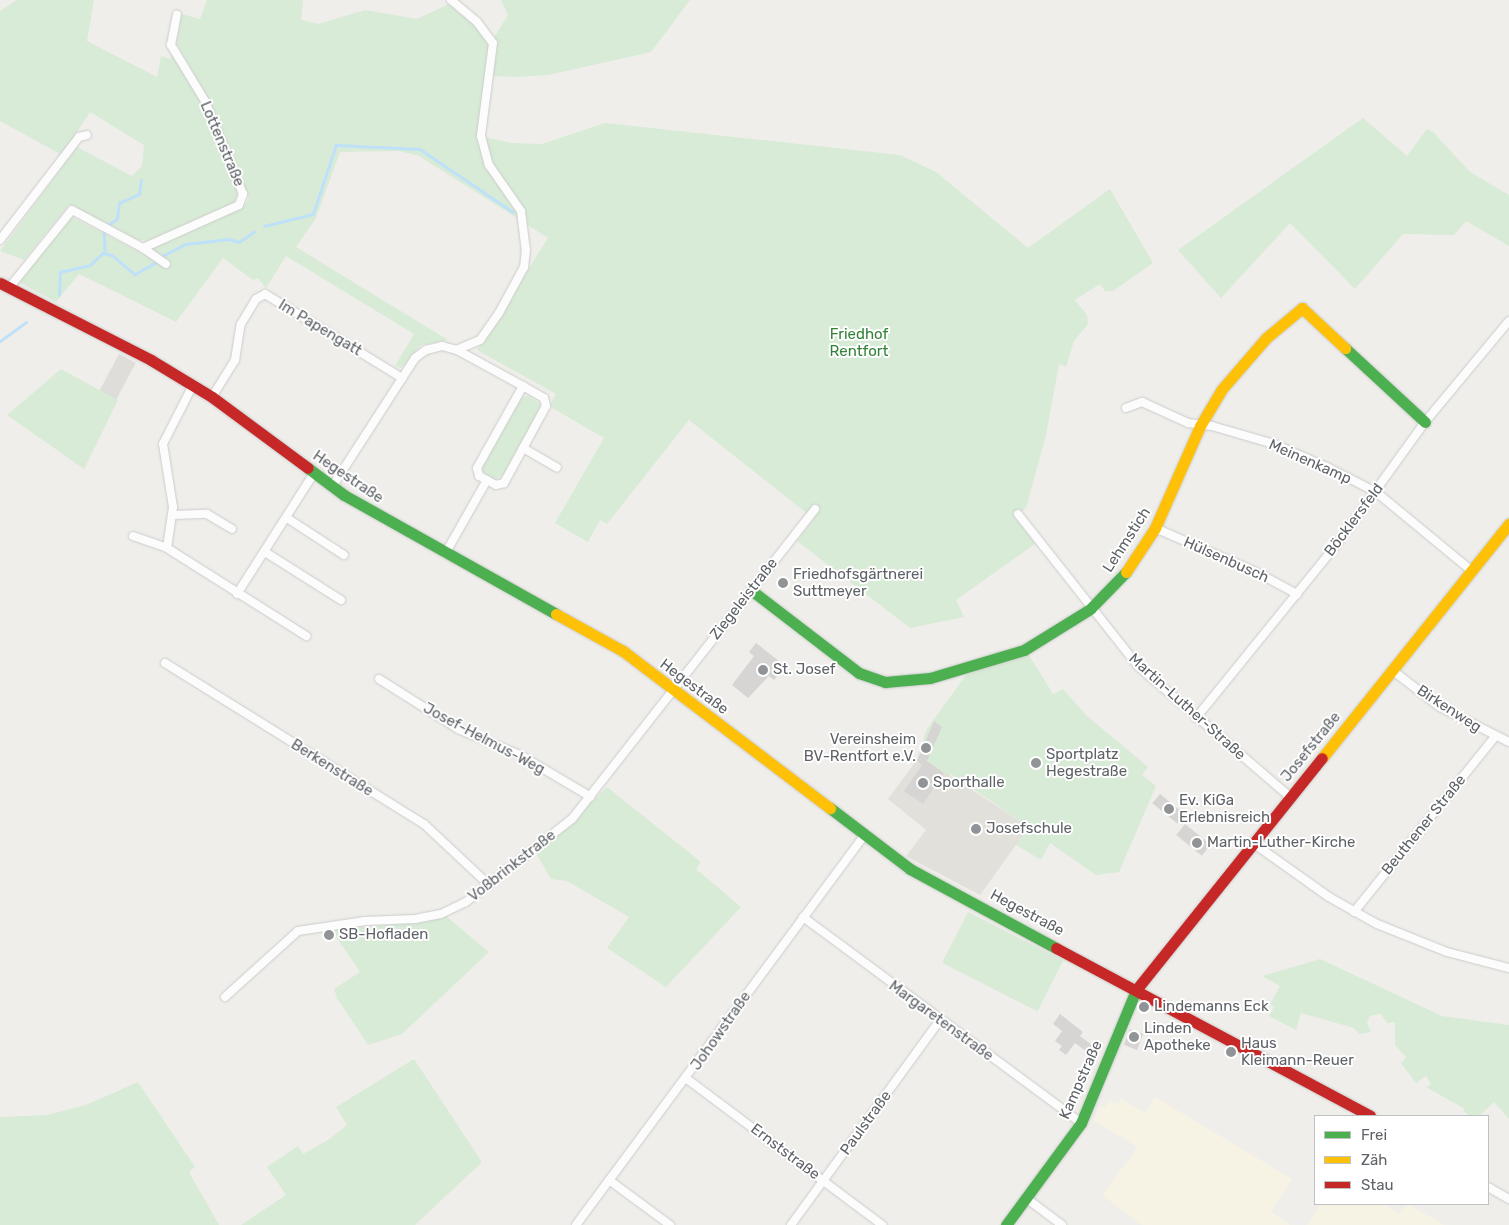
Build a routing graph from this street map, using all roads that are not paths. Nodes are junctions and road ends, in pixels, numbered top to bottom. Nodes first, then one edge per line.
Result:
1 (451, 0) edge
2 (177, 15) dead end
3 (87, 135) dead end
4 (0, 240) edge
5 (143, 248) junction
6 (166, 264) dead end
7 (5, 285) edge
8 (1509, 321) edge
9 (457, 350) junction
10 (402, 378) junction
11 (193, 385) junction
12 (523, 386) junction
13 (212, 397) junction
14 (1126, 408) dead end
15 (1425, 422) junction
16 (1200, 426) junction
17 (523, 448) junction
18 (557, 468) dead end
19 (314, 473) junction
20 (487, 480) junction
21 (332, 486) junction
22 (1376, 492) junction
23 (815, 509) dead end
24 (173, 511) junction
25 (1018, 514) dead end
26 (287, 518) junction
27 (1509, 524) edge
28 (1155, 528) junction
29 (232, 529) dead end
30 (133, 536) dead end
31 (167, 548) junction
32 (265, 552) junction
33 (445, 554) junction
34 (344, 555) dead end
35 (1472, 570) junction
36 (751, 590) junction
37 (237, 594) junction
38 (1297, 594) junction
39 (341, 600) dead end
40 (1090, 609) junction
41 (306, 636) dead end
42 (165, 663) dead end
43 (1392, 670) junction
44 (379, 680) dead end
45 (673, 690) junction
46 (1196, 718) junction
47 (1494, 738) junction
48 (1509, 742) edge
49 (591, 797) junction
50 (1290, 797) junction
51 (864, 836) junction
52 (1253, 843) junction
53 (489, 885) junction
54 (1354, 912) junction
55 (803, 917) junction
56 (1509, 968) edge
57 (1137, 988) junction
58 (225, 997) dead end
59 (940, 1020) junction
60 (687, 1079) junction
61 (1368, 1115) edge
62 (1081, 1123) junction
63 (609, 1180) junction
64 (824, 1181) junction
65 (1489, 1188) edge
66 (1026, 1198) junction
67 (1509, 1200) edge
68 (576, 1225) edge
69 (670, 1225) edge
70 (791, 1225) edge
71 (882, 1225) edge
72 (1006, 1225) edge
73 (1062, 1225) edge

1 - 9 street
2 - 5 street, Lottenstraße
3 - 4 street
5 - 6 street
5 - 7 street
7 - 11 street, Hegestraße
8 - 15 street, Böcklersfeld
9 - 10 street
9 - 12 street
10 - 13 street, Im Papengatt
10 - 21 street
11 - 13 street, Hegestraße
11 - 24 street
12 - 17 street
12 - 20 street
13 - 19 street, Hegestraße
14 - 16 street, Meinenkamp
15 - 16 street, Lehmstich
15 - 22 street, Böcklersfeld
16 - 22 street, Meinenkamp
16 - 28 street, Lehmstich
17 - 18 street
17 - 20 street
19 - 21 street, Hegestraße
19 - 26 street
20 - 33 street
21 - 33 street, Hegestraße
22 - 35 street, Meinenkamp
22 - 38 street, Böcklersfeld
23 - 36 street, Ziegeleistraße
24 - 29 street
24 - 31 street
25 - 40 street, Martin-Luther-Straße
26 - 32 street
26 - 34 street
27 - 35 street, Josefstraße
28 - 38 street, Hülsenbusch
28 - 40 street, Lehmstich
30 - 31 street
31 - 37 street
32 - 37 street
32 - 39 street
33 - 45 street, Hegestraße
35 - 43 street, Josefstraße
36 - 40 street, Lehmstich
36 - 45 street, Ziegeleistraße
37 - 41 street
38 - 46 street, Böcklersfeld
40 - 46 street, Martin-Luther-Straße
42 - 53 street, Berkenstraße
43 - 47 street, Birkenweg
43 - 50 street, Josefstraße
44 - 49 street, Josef-Helmus-Weg
45 - 49 street, Voßbrinkstraße
45 - 51 street, Hegestraße
46 - 50 street, Martin-Luther-Straße
47 - 48 street, Birkenweg
47 - 54 street, Beuthener Straße
49 - 53 street, Voßbrinkstraße
50 - 52 street, Josefstraße
51 - 55 street, Johowstraße
51 - 57 street, Hegestraße
52 - 54 street
52 - 57 street, Josefstraße
53 - 58 street, Voßbrinkstraße
54 - 56 street
55 - 59 street, Margaretenstraße
55 - 60 street, Johowstraße
57 - 61 street, Hegestraße
57 - 62 street, Kampstraße
59 - 62 street, Margaretenstraße
59 - 64 street, Paulstraße
60 - 63 street, Johowstraße
60 - 64 street, Ernststraße
62 - 66 street, Kampstraße
63 - 68 street, Johowstraße
63 - 69 street
64 - 70 street, Paulstraße
64 - 71 street, Ernststraße
65 - 67 street
66 - 72 street, Kampstraße
66 - 73 street

